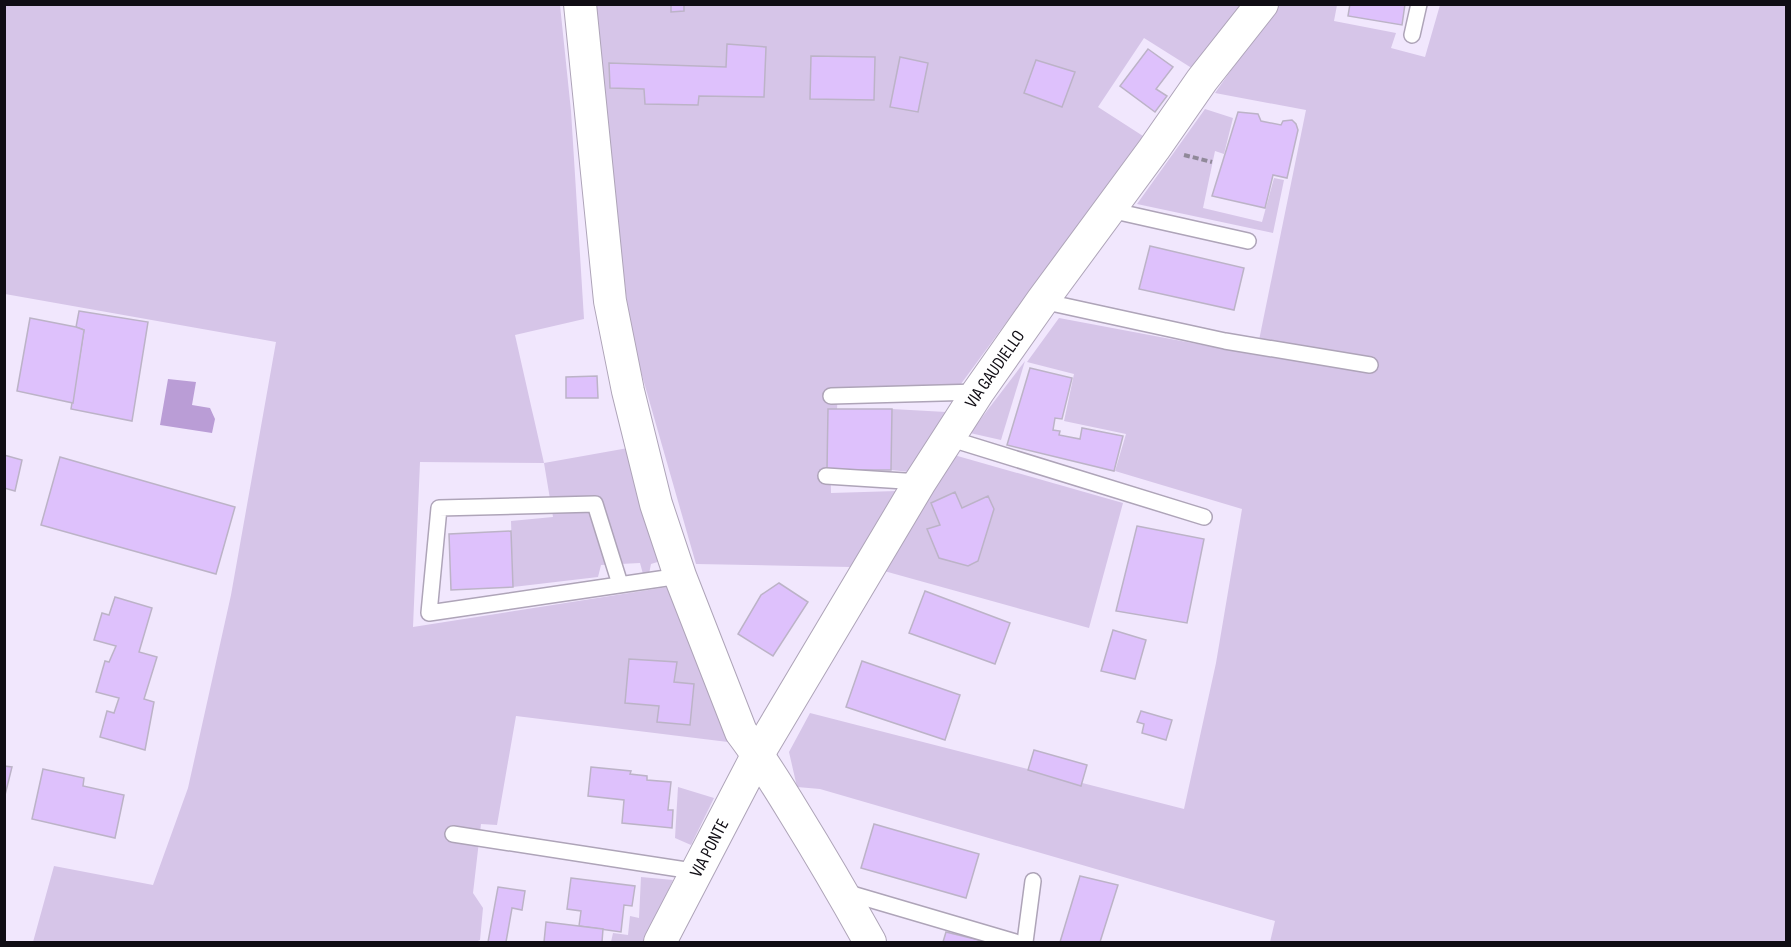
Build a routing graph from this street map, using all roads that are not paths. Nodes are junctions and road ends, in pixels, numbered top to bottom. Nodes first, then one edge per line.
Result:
1 (580, 4) edge
2 (1262, 4) edge
3 (1419, 4) edge
4 (1412, 35) dead end
5 (1110, 210) junction
6 (1248, 241) dead end
7 (1042, 302) junction
8 (1370, 364) dead end
9 (978, 392) junction
10 (831, 396) dead end
11 (948, 438) junction
12 (826, 476) dead end
13 (920, 482) junction
14 (1204, 517) dead end
15 (681, 576) junction
16 (620, 584) junction
17 (758, 754) junction
18 (453, 834) dead end
19 (699, 872) junction
20 (1033, 881) dead end
21 (842, 891) junction
22 (660, 942) edge
23 (870, 942) edge
24 (1015, 942) edge
25 (1025, 942) edge

1 - 15 street
2 - 5 street, VIA GAUDIELLO
3 - 4 lane
5 - 6 lane
5 - 7 street, VIA GAUDIELLO
7 - 8 lane
7 - 9 street, VIA GAUDIELLO
9 - 10 lane
9 - 11 street, VIA GAUDIELLO
11 - 13 street, VIA GAUDIELLO
11 - 14 lane
12 - 13 lane
13 - 17 street, VIA GAUDIELLO
15 - 16 lane
15 - 17 street
16 - 16 lane
17 - 19 street, VIA PONTE
17 - 21 street
18 - 19 lane
19 - 22 street, VIA PONTE
20 - 25 lane
21 - 23 street
21 - 24 lane

